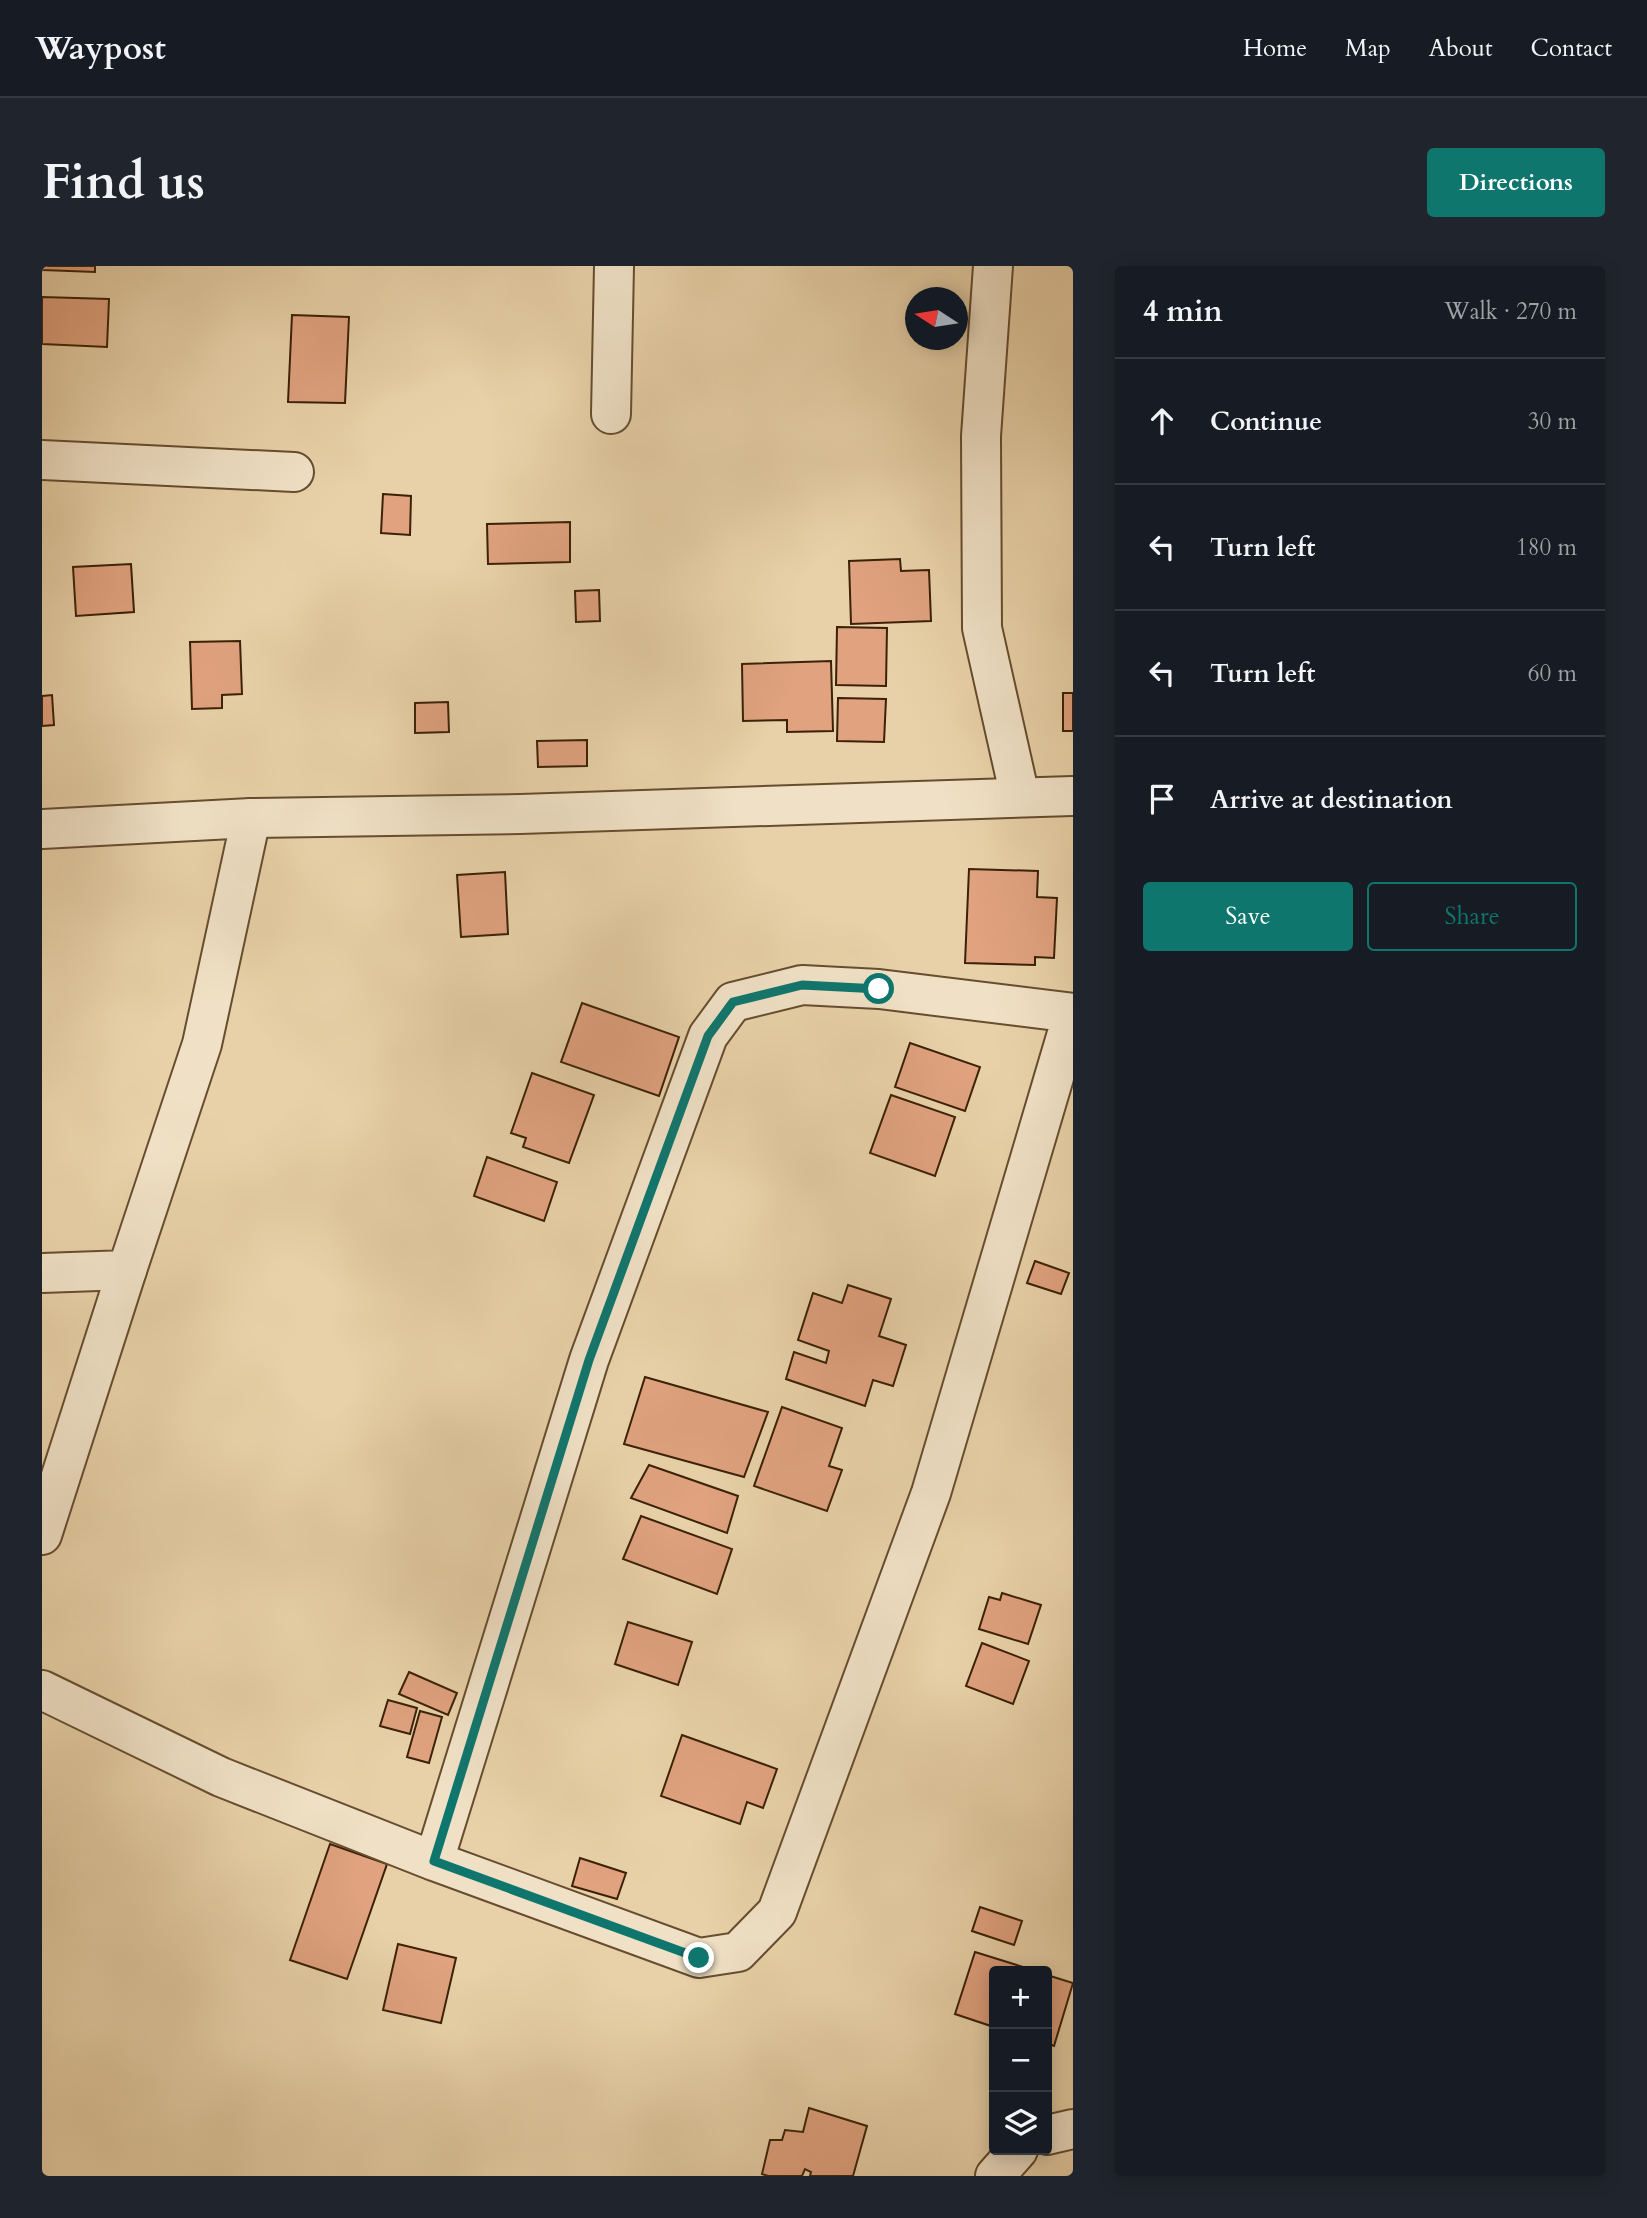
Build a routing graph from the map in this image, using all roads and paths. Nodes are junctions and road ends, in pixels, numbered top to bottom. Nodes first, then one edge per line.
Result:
1 (614, 266) edge
2 (993, 266) edge
3 (611, 414) dead end
4 (42, 460) edge
5 (293, 472) dead end
6 (1073, 796) edge
7 (1020, 797) junction
8 (251, 818) junction
9 (42, 829) edge
10 (127, 1270) junction
11 (42, 1273) edge
12 (42, 1535) edge
13 (42, 1690) edge
14 (434, 1861) junction
15 (1073, 2129) edge
16 (1052, 2134) edge
17 (1014, 2155) edge
18 (995, 2176) edge

1 - 3 street
2 - 7 street
4 - 5 street
6 - 7 street
7 - 8 street
8 - 9 street
8 - 10 street
10 - 11 street
10 - 12 street
13 - 14 street
14 - 14 street
15 - 16 street
17 - 18 street

